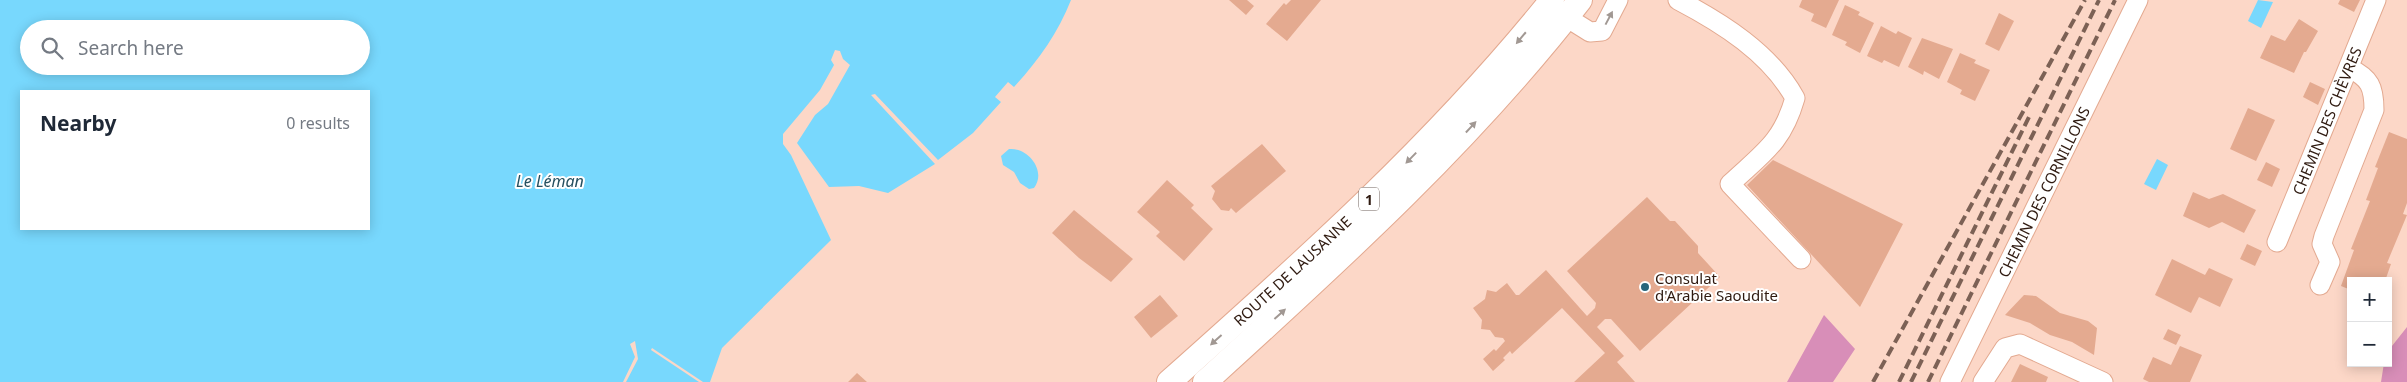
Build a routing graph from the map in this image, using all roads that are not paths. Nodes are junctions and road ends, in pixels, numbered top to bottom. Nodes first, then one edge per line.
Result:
1 (1618, 0) edge
2 (1678, 0) edge
3 (2138, 0) edge
4 (2376, 0) edge
5 (1566, 6) edge
6 (2349, 68) junction
7 (2277, 242) dead end
8 (1801, 259) dead end
9 (2320, 285) dead end
10 (1169, 382) edge
11 (1205, 382) edge
12 (1950, 382) edge
13 (1983, 382) edge
14 (2103, 382) edge

5 -> 1 street
2 - 8 street
3 - 12 street, CHEMIN DES CORNILLONS
4 - 6 street, CHEMIN DES CHÈVRES
5 -> 10 main road, ROUTE DE LAUSANNE / 1
11 -> 5 main road, ROUTE DE LAUSANNE / 1
6 - 7 street, CHEMIN DES CHÈVRES
6 - 9 street
13 - 14 street

